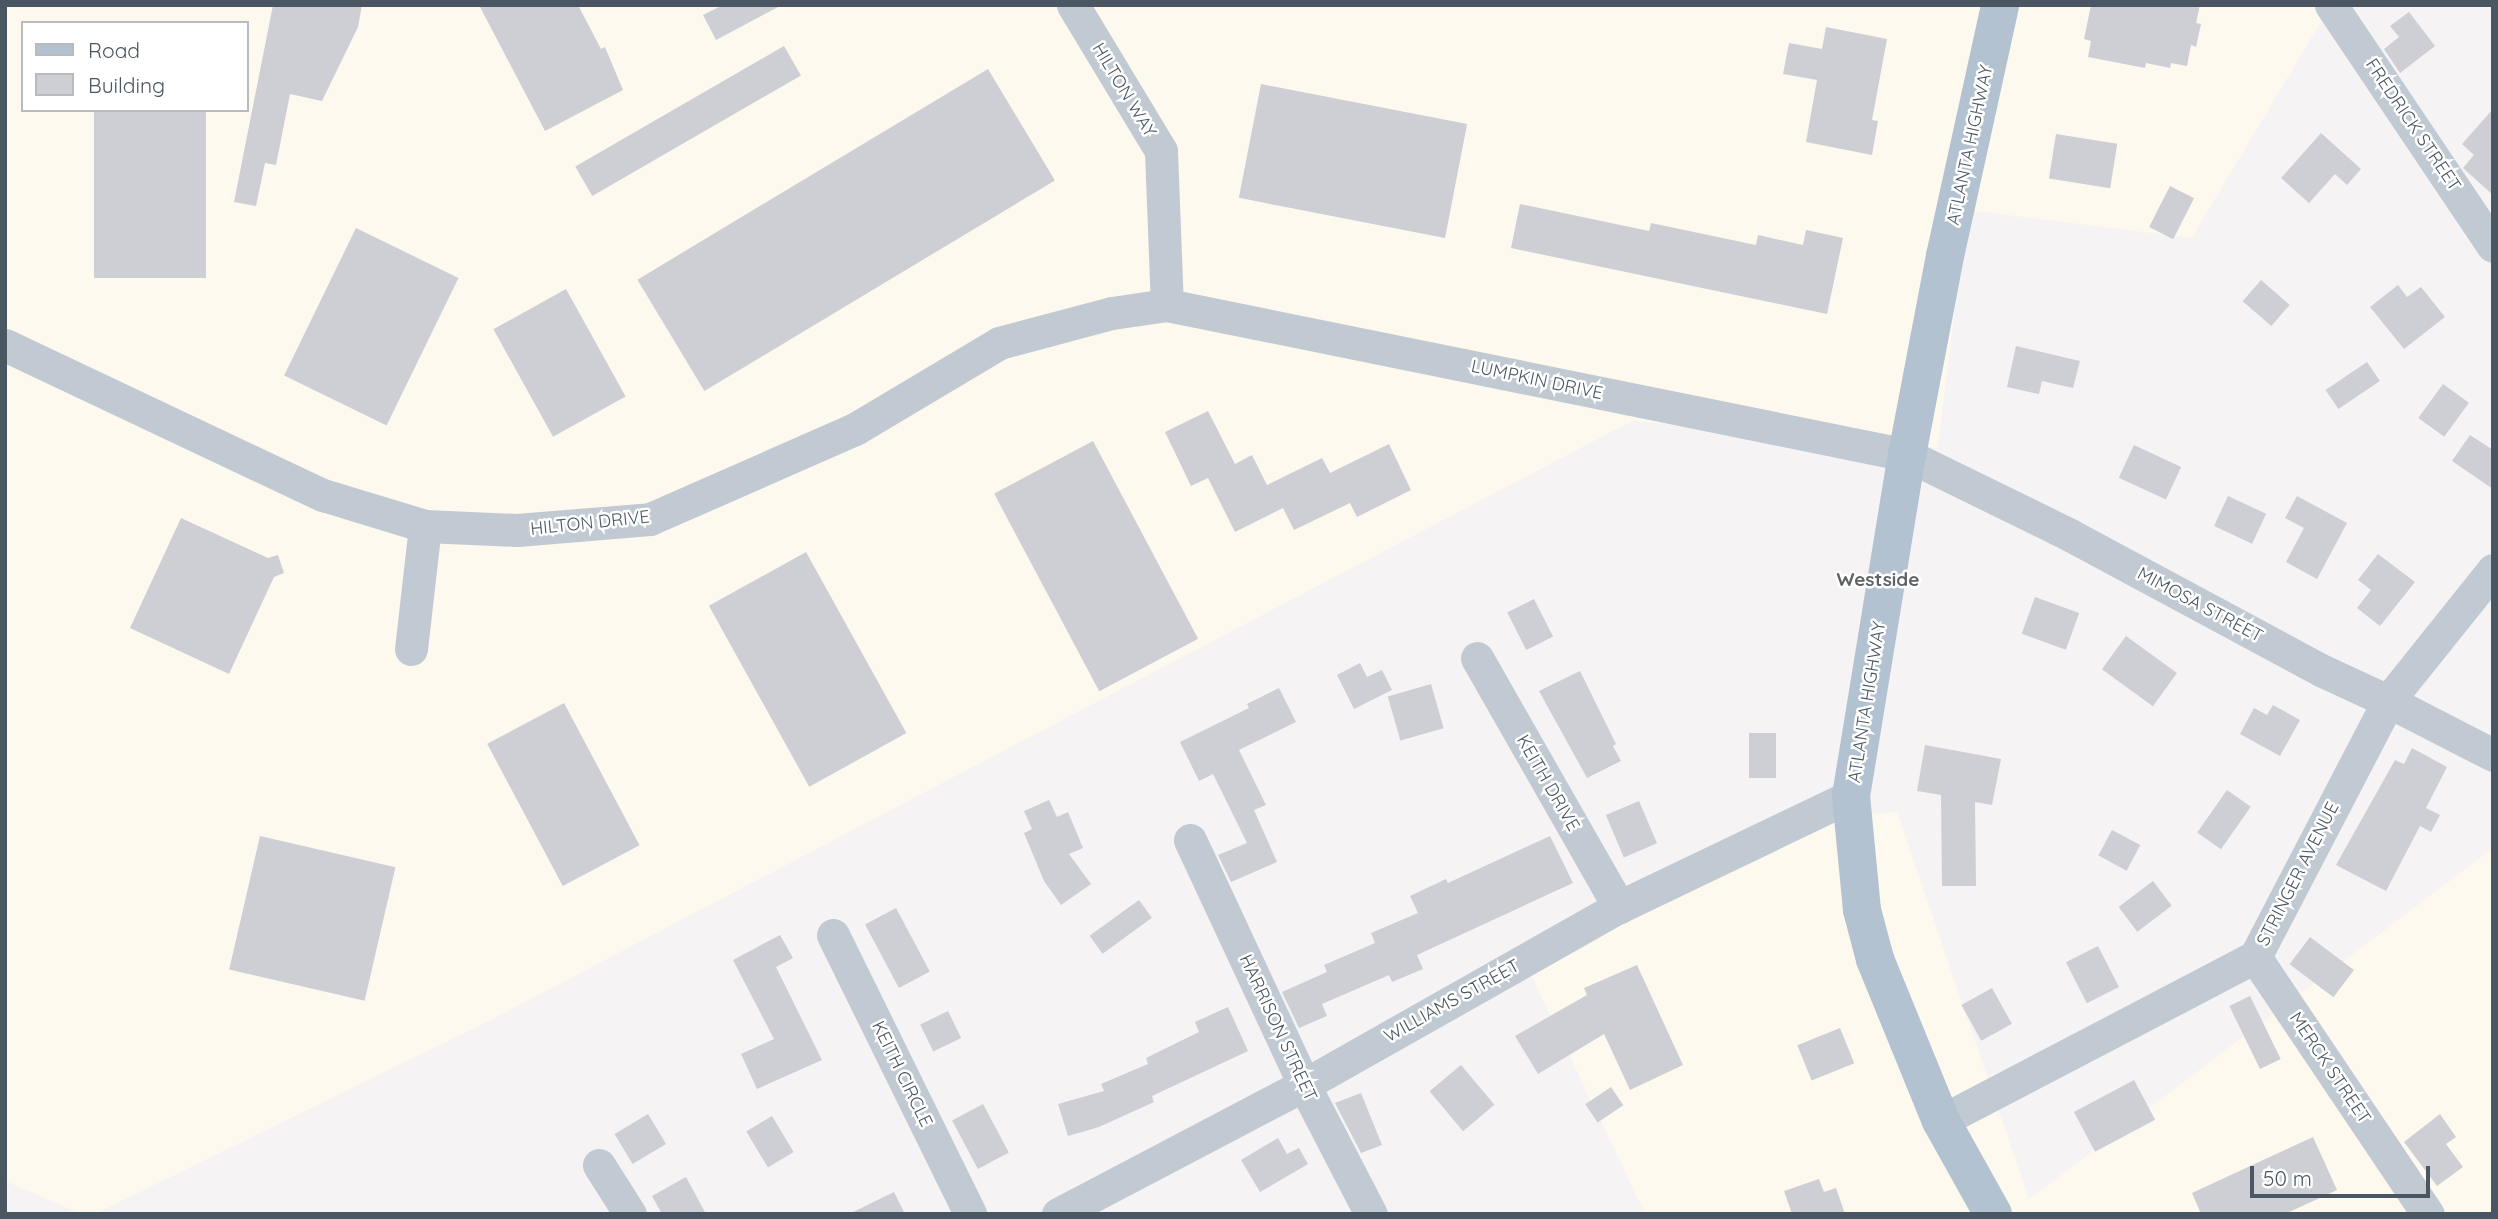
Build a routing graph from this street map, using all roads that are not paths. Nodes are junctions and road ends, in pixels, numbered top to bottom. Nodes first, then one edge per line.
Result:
1 (1073, 5) edge
2 (2000, 5) edge
3 (2331, 5) edge
4 (2489, 228) edge
5 (1167, 305) junction
6 (5, 345) edge
7 (1907, 455) junction
8 (425, 526) junction
9 (2493, 570) edge
10 (411, 649) dead end
11 (1477, 658) dead end
12 (2388, 701) junction
13 (2493, 755) edge
14 (1851, 796) junction
15 (1190, 841) dead end
16 (1619, 907) junction
17 (833, 935) dead end
18 (2255, 957) junction
19 (1304, 1084) junction
20 (1941, 1121) junction
21 (599, 1165) dead end
22 (630, 1214) edge
23 (970, 1214) edge
24 (1058, 1214) edge
25 (1371, 1214) edge
26 (1993, 1214) edge
27 (2428, 1214) edge

1 - 5 street, HILTON WAY
2 - 7 main road, ATLANTA HIGHWAY
3 - 4 street, FREDRICK STREET
5 - 7 street, LUMPKIN DRIVE
5 - 8 street, HILTON DRIVE
6 - 8 street, HILTON DRIVE
7 - 12 street, MIMOSA STREET
7 - 14 main road, ATLANTA HIGHWAY
8 - 10 street
9 - 12 street, STRINGER AVENUE
11 - 16 street, KEITH DRIVE
12 - 13 street, MIMOSA STREET
12 - 18 street, STRINGER AVENUE
14 - 16 street, WILLIAMS STREET
14 - 20 main road, ATLANTA HIGHWAY
15 - 19 street, HARRISON STREET
16 - 19 street, WILLIAMS STREET
17 - 23 street, KEITH CIRCLE
18 - 20 street, STRINGER AVENUE
18 - 27 street, MERCK STREET
19 - 24 street, WILLIAMS STREET
19 - 25 street, HARRISON STREET
20 - 26 main road, ATLANTA HIGHWAY
21 - 22 street

